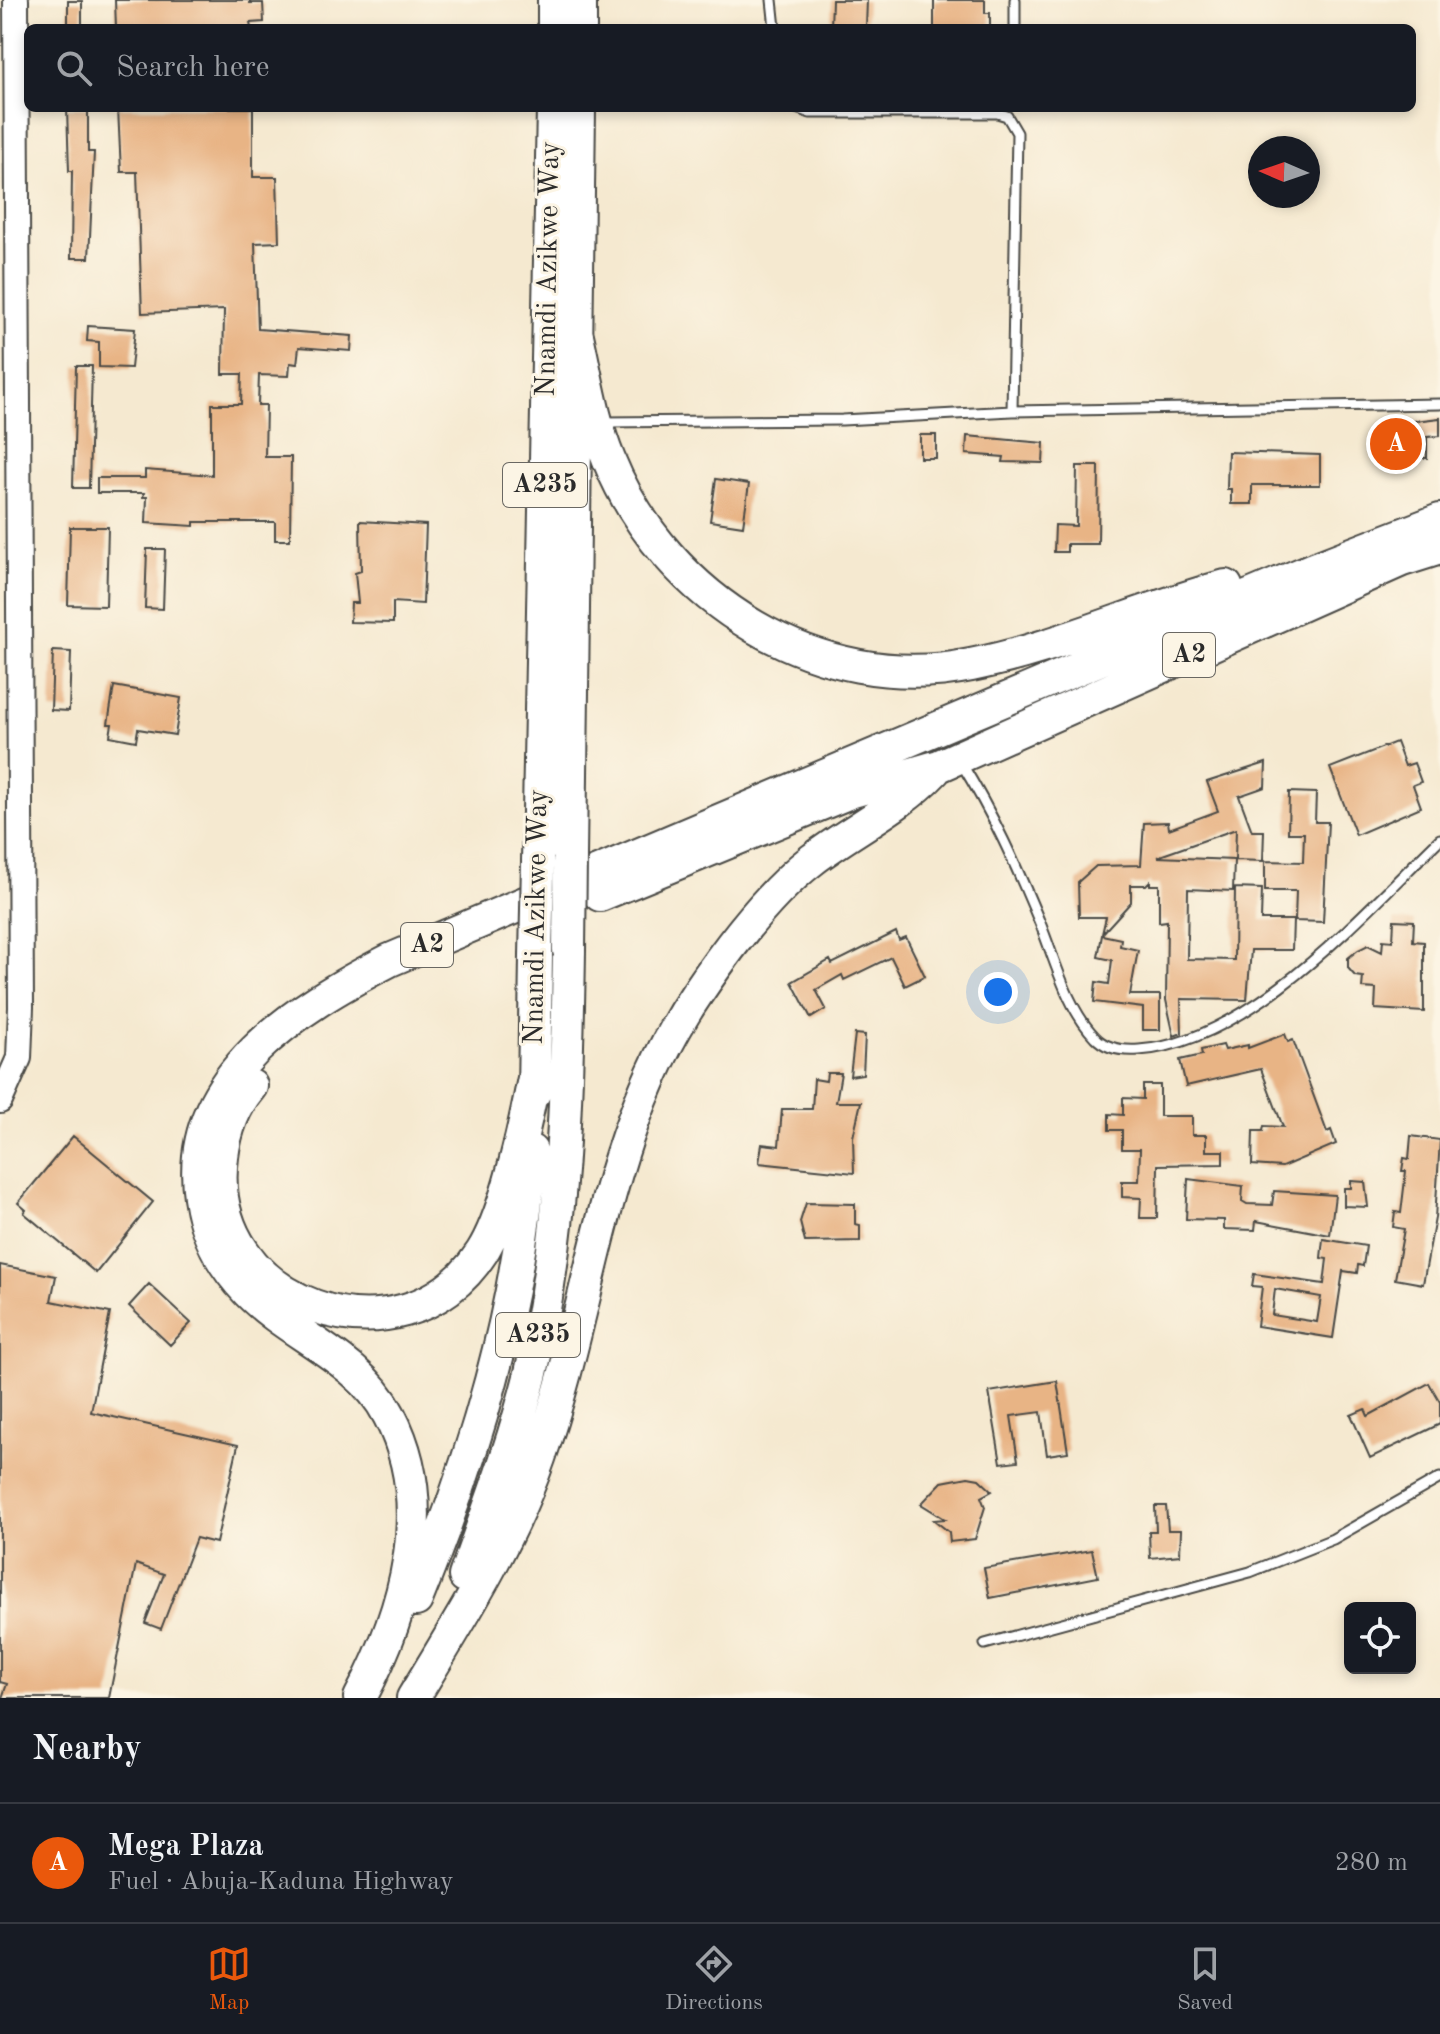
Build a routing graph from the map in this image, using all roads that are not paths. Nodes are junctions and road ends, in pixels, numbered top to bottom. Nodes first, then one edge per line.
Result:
1 (16, 0) edge
2 (554, 0) edge
3 (580, 0) edge
4 (772, 0) edge
5 (1015, 0) edge
6 (554, 24) edge
7 (580, 24) edge
8 (775, 24) edge
9 (1015, 24) edge
10 (553, 112) edge
11 (579, 112) edge
12 (807, 112) edge
13 (1014, 112) edge
14 (1013, 123) junction
15 (576, 331) junction
16 (1440, 404) edge
17 (1012, 411) junction
18 (596, 422) junction
19 (1440, 520) edge
20 (1440, 548) edge
21 (1311, 570) junction
22 (948, 761) junction
23 (1440, 839) edge
24 (535, 1073) junction
25 (0, 1101) edge
26 (1440, 1478) edge
27 (985, 1644) dead end
28 (360, 1698) edge
29 (368, 1698) edge
30 (410, 1698) edge

1 - 25 street
2 - 6 highway
3 - 7 highway
4 - 8 lane
5 - 9 lane
10 - 24 highway, Nnamdi Azikwe Way / A235, bridge
11 - 15 highway, Nnamdi Azikwe Way / A235
12 - 14 lane
13 - 14 lane
14 - 17 lane
15 - 18 highway
15 - 30 highway, Nnamdi Azikwe Way / A235, bridge
16 - 17 lane
17 - 18 lane
18 - 21 highway
19 - 21 highway, A2
20 - 22 highway, A2
21 - 28 highway, A2
22 - 23 lane
22 - 24 highway
22 - 30 highway, A2
24 - 29 highway, Nnamdi Azikwe Way / A235
26 - 27 lane

